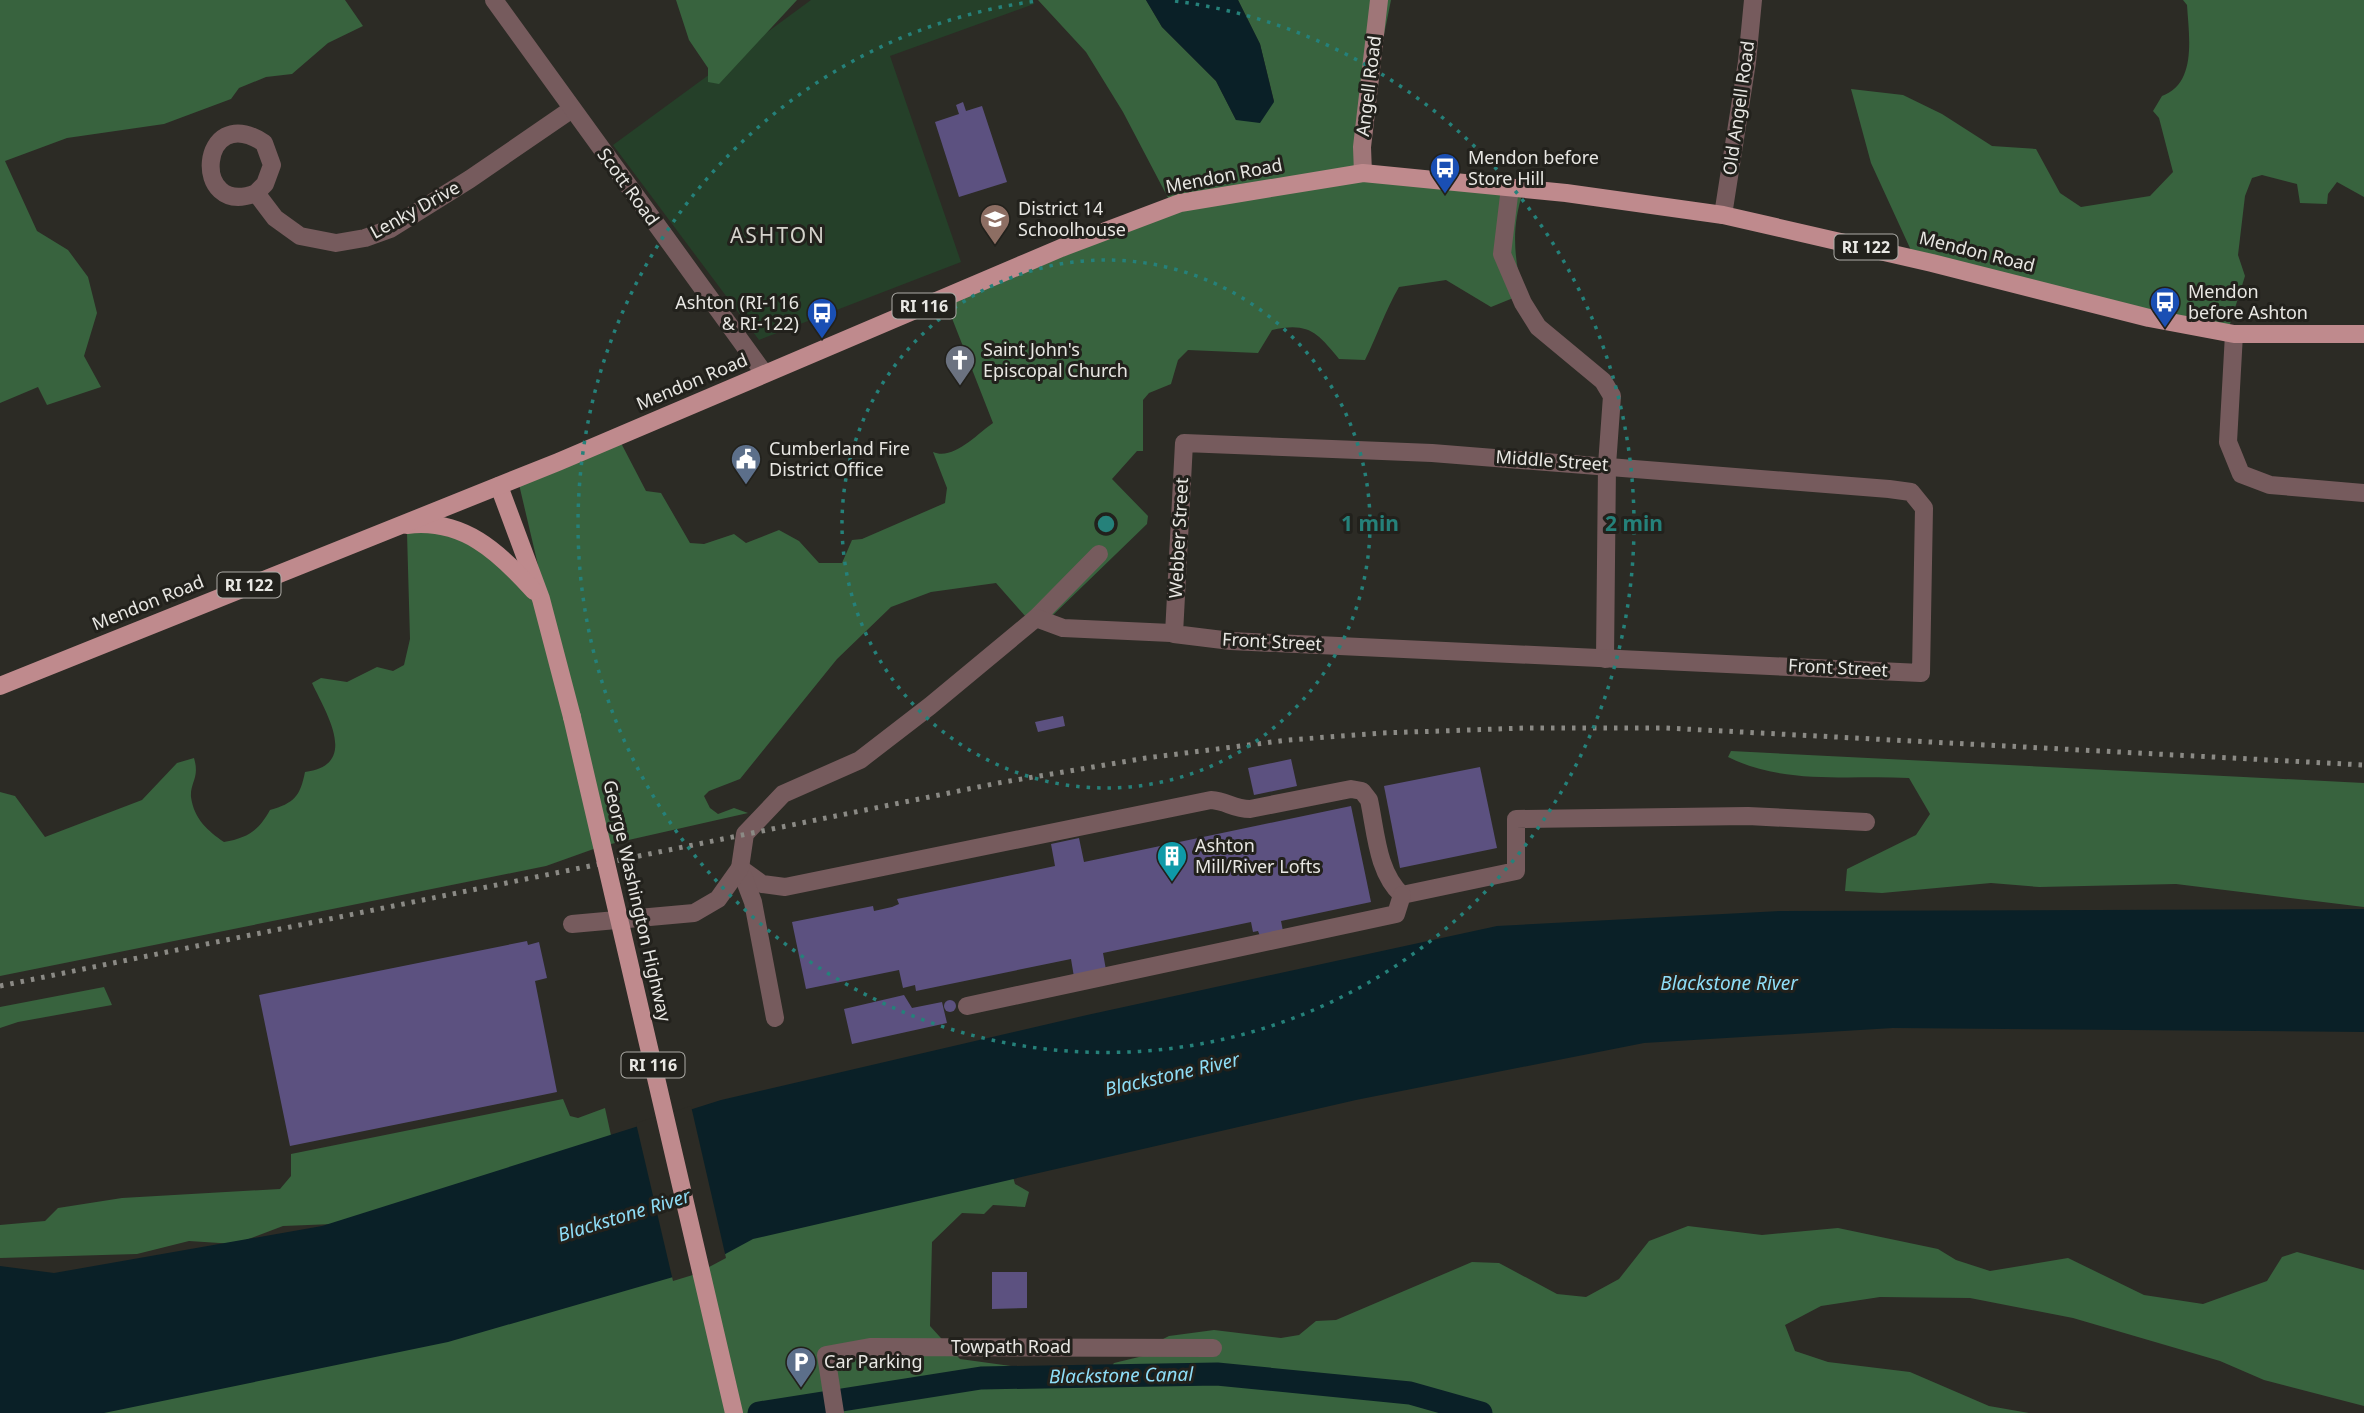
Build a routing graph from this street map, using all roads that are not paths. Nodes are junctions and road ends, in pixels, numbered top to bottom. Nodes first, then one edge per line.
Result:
1 (494, 0) edge
2 (1379, 0) edge
3 (1753, 0) edge
4 (572, 109) junction
5 (1363, 173) junction
6 (1510, 187) junction
7 (256, 192) dead end
8 (1723, 215) junction
9 (2234, 334) junction
10 (2364, 334) edge
11 (764, 373) junction
12 (1184, 443) joint
13 (1607, 465) junction
14 (499, 486) junction
15 (2364, 493) edge
16 (1917, 496) joint
17 (386, 528) junction
18 (1099, 554) dead end
19 (541, 598) junction
20 (1036, 618) junction
21 (1174, 634) junction
22 (1605, 659) junction
23 (0, 686) edge
24 (1866, 822) dead end
25 (740, 868) junction
26 (1402, 895) junction
27 (572, 924) dead end
28 (967, 1006) dead end
29 (775, 1018) dead end
30 (1213, 1348) dead end
31 (734, 1413) edge
32 (835, 1413) edge

1 - 4 street, Scott Road
2 - 5 main road, Angell Road
3 - 8 street, Old Angell Road
4 - 7 street, Lenky Drive
4 - 11 street, Scott Road
5 - 6 main road, Mendon Road / RI 122
5 - 11 main road, Mendon Road / RI 116
6 - 8 main road, Mendon Road / RI 122
6 - 13 street
8 - 9 main road, Mendon Road / RI 122
9 - 10 main road, Mendon Road / RI 122
9 - 15 street
11 - 14 main road, Mendon Road / RI 116
12 - 13 street, Middle Street
12 - 21 street, Webber Street
13 - 16 street, Middle Street
13 - 22 street
14 - 17 main road, Mendon Road / RI 122
14 - 19 main road, George Washington Highway / RI 116
16 - 22 street, Front Street
17 - 19 main road
17 - 23 main road, Mendon Road / RI 122
18 - 20 street
19 - 31 main road, George Washington Highway / RI 116, bridge
20 - 21 street, Front Street
20 - 25 street
21 - 22 street, Front Street
24 - 26 street
25 - 26 street
25 - 27 street
25 - 29 street
26 - 28 street
30 - 32 street, Towpath Road

